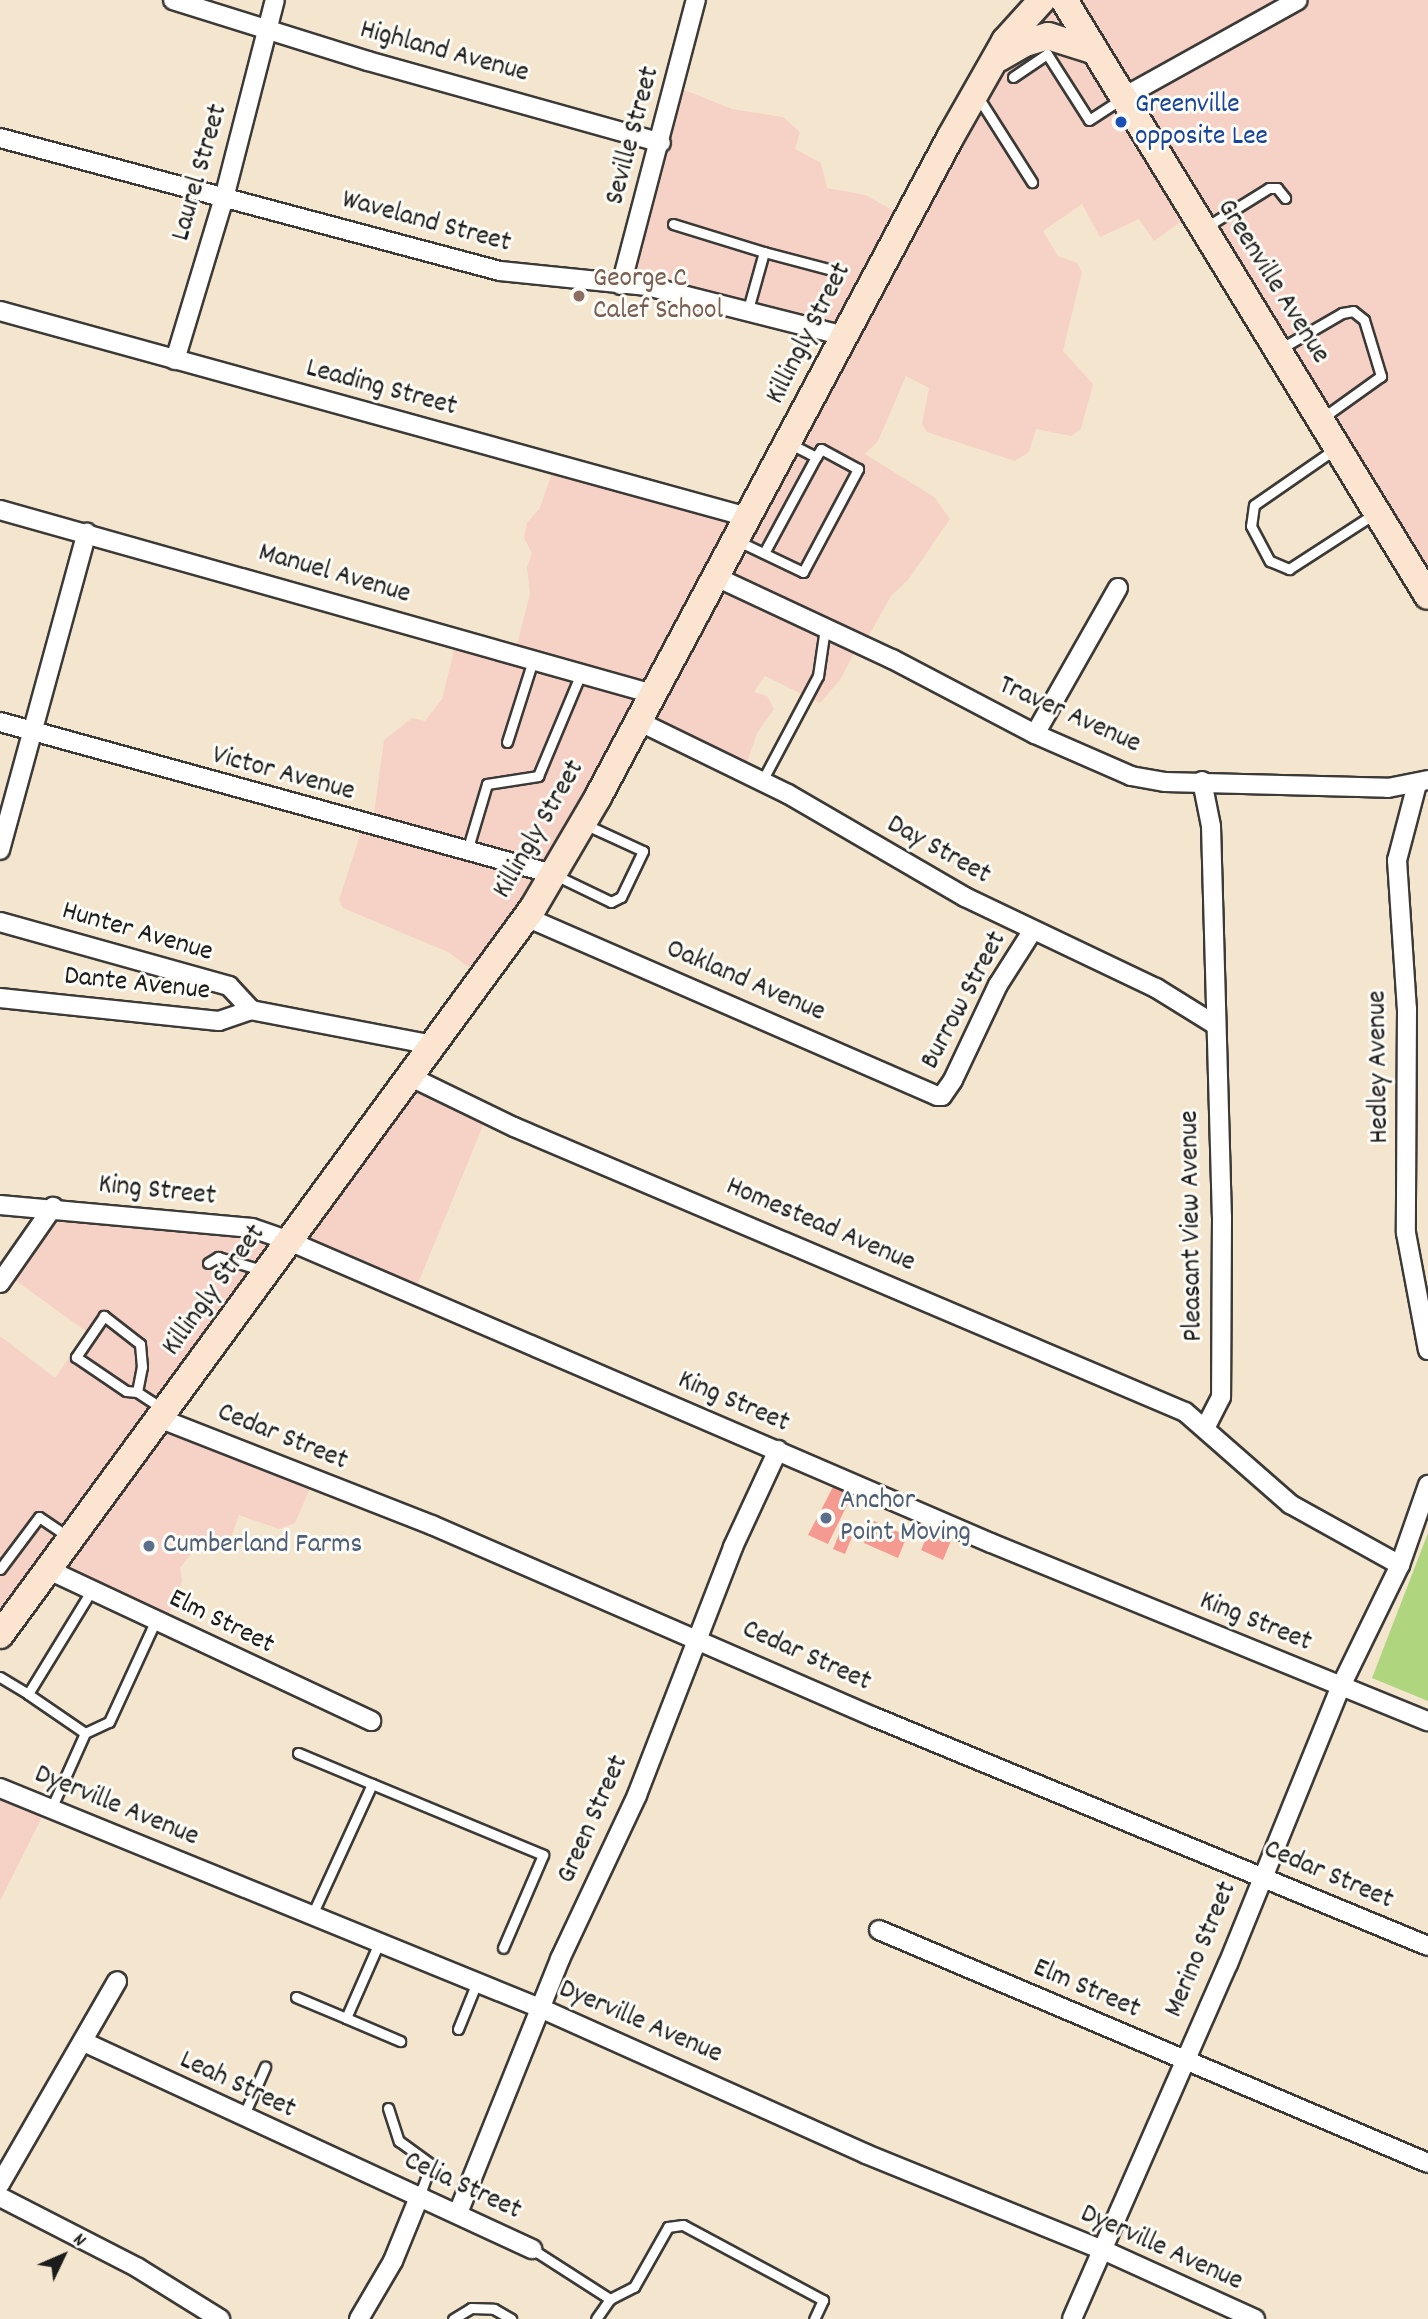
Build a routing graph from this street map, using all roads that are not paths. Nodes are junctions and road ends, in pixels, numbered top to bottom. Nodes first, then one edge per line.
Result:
1 (173, 0) edge
2 (275, 0) edge
3 (696, 0) edge
4 (1042, 0) edge
5 (1064, 0) edge
6 (1298, 0) edge
7 (267, 32) junction
8 (1093, 50) junction
9 (1004, 69) junction
10 (976, 93) junction
11 (1122, 98) junction
12 (0, 138) edge
13 (661, 143) junction
14 (1032, 181) dead end
15 (224, 198) junction
16 (1284, 198) dead end
17 (673, 224) dead end
18 (1202, 230) junction
19 (764, 252) junction
20 (836, 271) dead end
21 (621, 285) junction
22 (0, 311) edge
23 (747, 313) junction
24 (844, 336) junction
25 (1277, 351) junction
26 (175, 360) junction
27 (1320, 420) junction
28 (789, 443) junction
29 (1337, 448) junction
30 (816, 457) junction
31 (0, 510) edge
32 (1376, 513) junction
33 (748, 517) junction
34 (87, 533) junction
35 (736, 540) junction
36 (764, 553) junction
37 (716, 577) junction
38 (1118, 588) dead end
39 (1428, 596) edge
40 (825, 628) junction
41 (533, 660) junction
42 (582, 673) junction
43 (653, 694) junction
44 (638, 721) junction
45 (0, 722) edge
46 (35, 733) junction
47 (1035, 734) junction
48 (507, 742) dead end
49 (1202, 781) junction
50 (1423, 782) edge
51 (761, 783) junction
52 (582, 823) junction
53 (0, 850) edge
54 (467, 851) junction
55 (553, 874) junction
56 (526, 917) junction
57 (0, 922) edge
58 (1033, 930) junction
59 (0, 998) edge
60 (251, 1010) junction
61 (1214, 1024) junction
62 (433, 1045) junction
63 (411, 1077) junction
64 (942, 1096) joint
65 (0, 1205) edge
66 (53, 1207) junction
67 (289, 1241) junction
68 (208, 1263) dead end
69 (267, 1272) junction
70 (0, 1283) edge
71 (1428, 1350) edge
72 (137, 1392) junction
73 (164, 1415) junction
74 (1206, 1426) junction
75 (778, 1450) junction
76 (1428, 1485) edge
77 (71, 1539) junction
78 (1400, 1565) junction
79 (0, 1569) edge
80 (49, 1570) junction
81 (91, 1591) junction
82 (156, 1620) junction
83 (0, 1635) edge
84 (699, 1639) junction
85 (0, 1678) edge
86 (1341, 1686) junction
87 (28, 1695) junction
88 (371, 1721) dead end
89 (1428, 1721) edge
90 (85, 1733) junction
91 (298, 1753) dead end
92 (372, 1784) junction
93 (0, 1788) edge
94 (51, 1809) junction
95 (1261, 1877) junction
96 (312, 1915) junction
97 (879, 1930) dead end
98 (379, 1943) junction
99 (1428, 1946) edge
100 (503, 1948) dead end
101 (117, 1981) dead end
102 (477, 1982) junction
103 (296, 1997) dead end
104 (540, 2008) junction
105 (346, 2018) junction
106 (458, 2029) dead end
107 (400, 2041) dead end
108 (84, 2042) junction
109 (1184, 2060) junction
110 (265, 2067) dead end
111 (388, 2108) dead end
112 (243, 2117) junction
113 (1428, 2163) edge
114 (369, 2174) joint
115 (0, 2183) edge
116 (420, 2195) junction
117 (0, 2197) edge
118 (458, 2213) junction
119 (532, 2249) joint
120 (1103, 2250) junction
121 (610, 2298) junction
122 (220, 2319) edge
123 (359, 2319) edge
124 (453, 2319) edge
125 (511, 2319) edge
126 (596, 2319) edge
127 (814, 2319) edge
128 (1072, 2319) edge
129 (1255, 2319) edge

1 - 7 street, Highland Avenue
2 - 7 street, Laurel Street
3 - 13 street, Seville Street
4 - 9 main road, Killingly Street
5 - 8 main road, Greenville Avenue
6 - 11 street
7 - 13 street, Highland Avenue
7 - 15 street, Laurel Street
8 - 9 main road
8 - 11 main road, Greenville Avenue
9 - 10 main road, Killingly Street
9 - 11 lane
10 - 14 lane
10 - 24 main road, Killingly Street
11 - 18 main road, Greenville Avenue
12 - 15 street, Waveland Street
13 - 21 street, Seville Street
15 - 21 street, Waveland Street
15 - 26 street, Laurel Street
16 - 18 lane
17 - 19 lane
18 - 25 main road, Greenville Avenue
19 - 20 lane
19 - 23 lane
21 - 23 street, Waveland Street
22 - 26 street, Leading Street
23 - 24 street, Waveland Street
24 - 28 main road, Killingly Street
25 - 27 main road, Greenville Avenue
25 - 27 lane
26 - 33 street, Leading Street
27 - 29 main road, Greenville Avenue
28 - 30 lane
28 - 33 main road, Killingly Street
29 - 32 main road, Greenville Avenue
29 - 32 lane
30 - 36 lane
30 - 36 lane
31 - 34 street, Manuel Avenue
32 - 39 main road, Greenville Avenue
33 - 35 main road, Killingly Street
34 - 41 street, Manuel Avenue
34 - 46 street
35 - 36 lane
35 - 37 main road, Killingly Street
37 - 40 street, Traver Avenue
37 - 43 main road, Killingly Street
38 - 47 street
40 - 47 street, Traver Avenue
40 - 51 lane
41 - 42 street, Manuel Avenue
41 - 48 lane
42 - 43 street, Manuel Avenue
42 - 54 lane
43 - 44 main road, Killingly Street
44 - 51 street, Day Street
44 - 52 main road, Killingly Street
45 - 46 street, Victor Avenue
46 - 53 street
46 - 54 street, Victor Avenue
47 - 49 street, Traver Avenue
49 - 50 street, Traver Avenue
49 - 61 street, Pleasant View Avenue
50 - 71 street, Hedley Avenue
51 - 58 street, Day Street
52 - 55 main road, Killingly Street
52 - 55 lane
54 - 55 street, Victor Avenue
55 - 56 main road, Killingly Street
56 - 62 main road, Killingly Street
56 - 64 street, Oakland Avenue
57 - 60 street, Hunter Avenue
58 - 61 street, Day Street
58 - 64 street, Burrow Street
59 - 60 street, Dante Avenue
60 - 62 street, Dante Avenue
61 - 74 street, Pleasant View Avenue
62 - 63 main road, Killingly Street
63 - 67 main road, Killingly Street
63 - 74 street, Homestead Avenue
65 - 66 street, King Street
66 - 67 street, King Street
66 - 70 street
67 - 69 main road, Killingly Street
67 - 75 street, King Street
68 - 69 lane
69 - 73 main road, Killingly Street
72 - 72 lane
72 - 73 lane
73 - 77 main road, Killingly Street
73 - 84 street, Cedar Street
74 - 78 street
75 - 84 street, Green Street
75 - 86 street, King Street
76 - 78 street, Merino Street
77 - 79 lane
77 - 80 main road, Killingly Street
78 - 86 street, Merino Street
80 - 81 street, Elm Street
80 - 83 main road, Killingly Street
81 - 82 street, Elm Street
81 - 87 lane
82 - 88 street, Elm Street
82 - 90 lane
84 - 95 street, Cedar Street
84 - 104 street, Green Street
85 - 87 lane
86 - 89 street, King Street
86 - 95 street, Merino Street
87 - 90 lane
90 - 94 lane
91 - 92 lane
92 - 96 lane
92 - 100 lane
93 - 94 street, Dyerville Avenue
94 - 96 street, Dyerville Avenue
95 - 99 street, Cedar Street
95 - 109 street, Merino Street
96 - 98 street, Dyerville Avenue
97 - 109 street, Elm Street
98 - 102 street, Dyerville Avenue
98 - 105 lane
101 - 108 street
102 - 104 street, Dyerville Avenue
102 - 106 lane
103 - 105 lane
104 - 118 street, Green Street
104 - 120 street, Dyerville Avenue
105 - 107 lane
108 - 112 street, Leah Street
108 - 115 street
109 - 113 street, Elm Street
109 - 120 street, Merino Street
110 - 112 lane
111 - 116 lane
112 - 114 street, Leah Street
114 - 116 street, Celia Street
116 - 118 street, Celia Street
116 - 123 street
117 - 122 street
118 - 119 street, Celia Street
119 - 121 lane
120 - 128 street, Merino Street
120 - 129 street, Dyerville Avenue
121 - 126 lane
121 - 127 lane
124 - 125 lane

